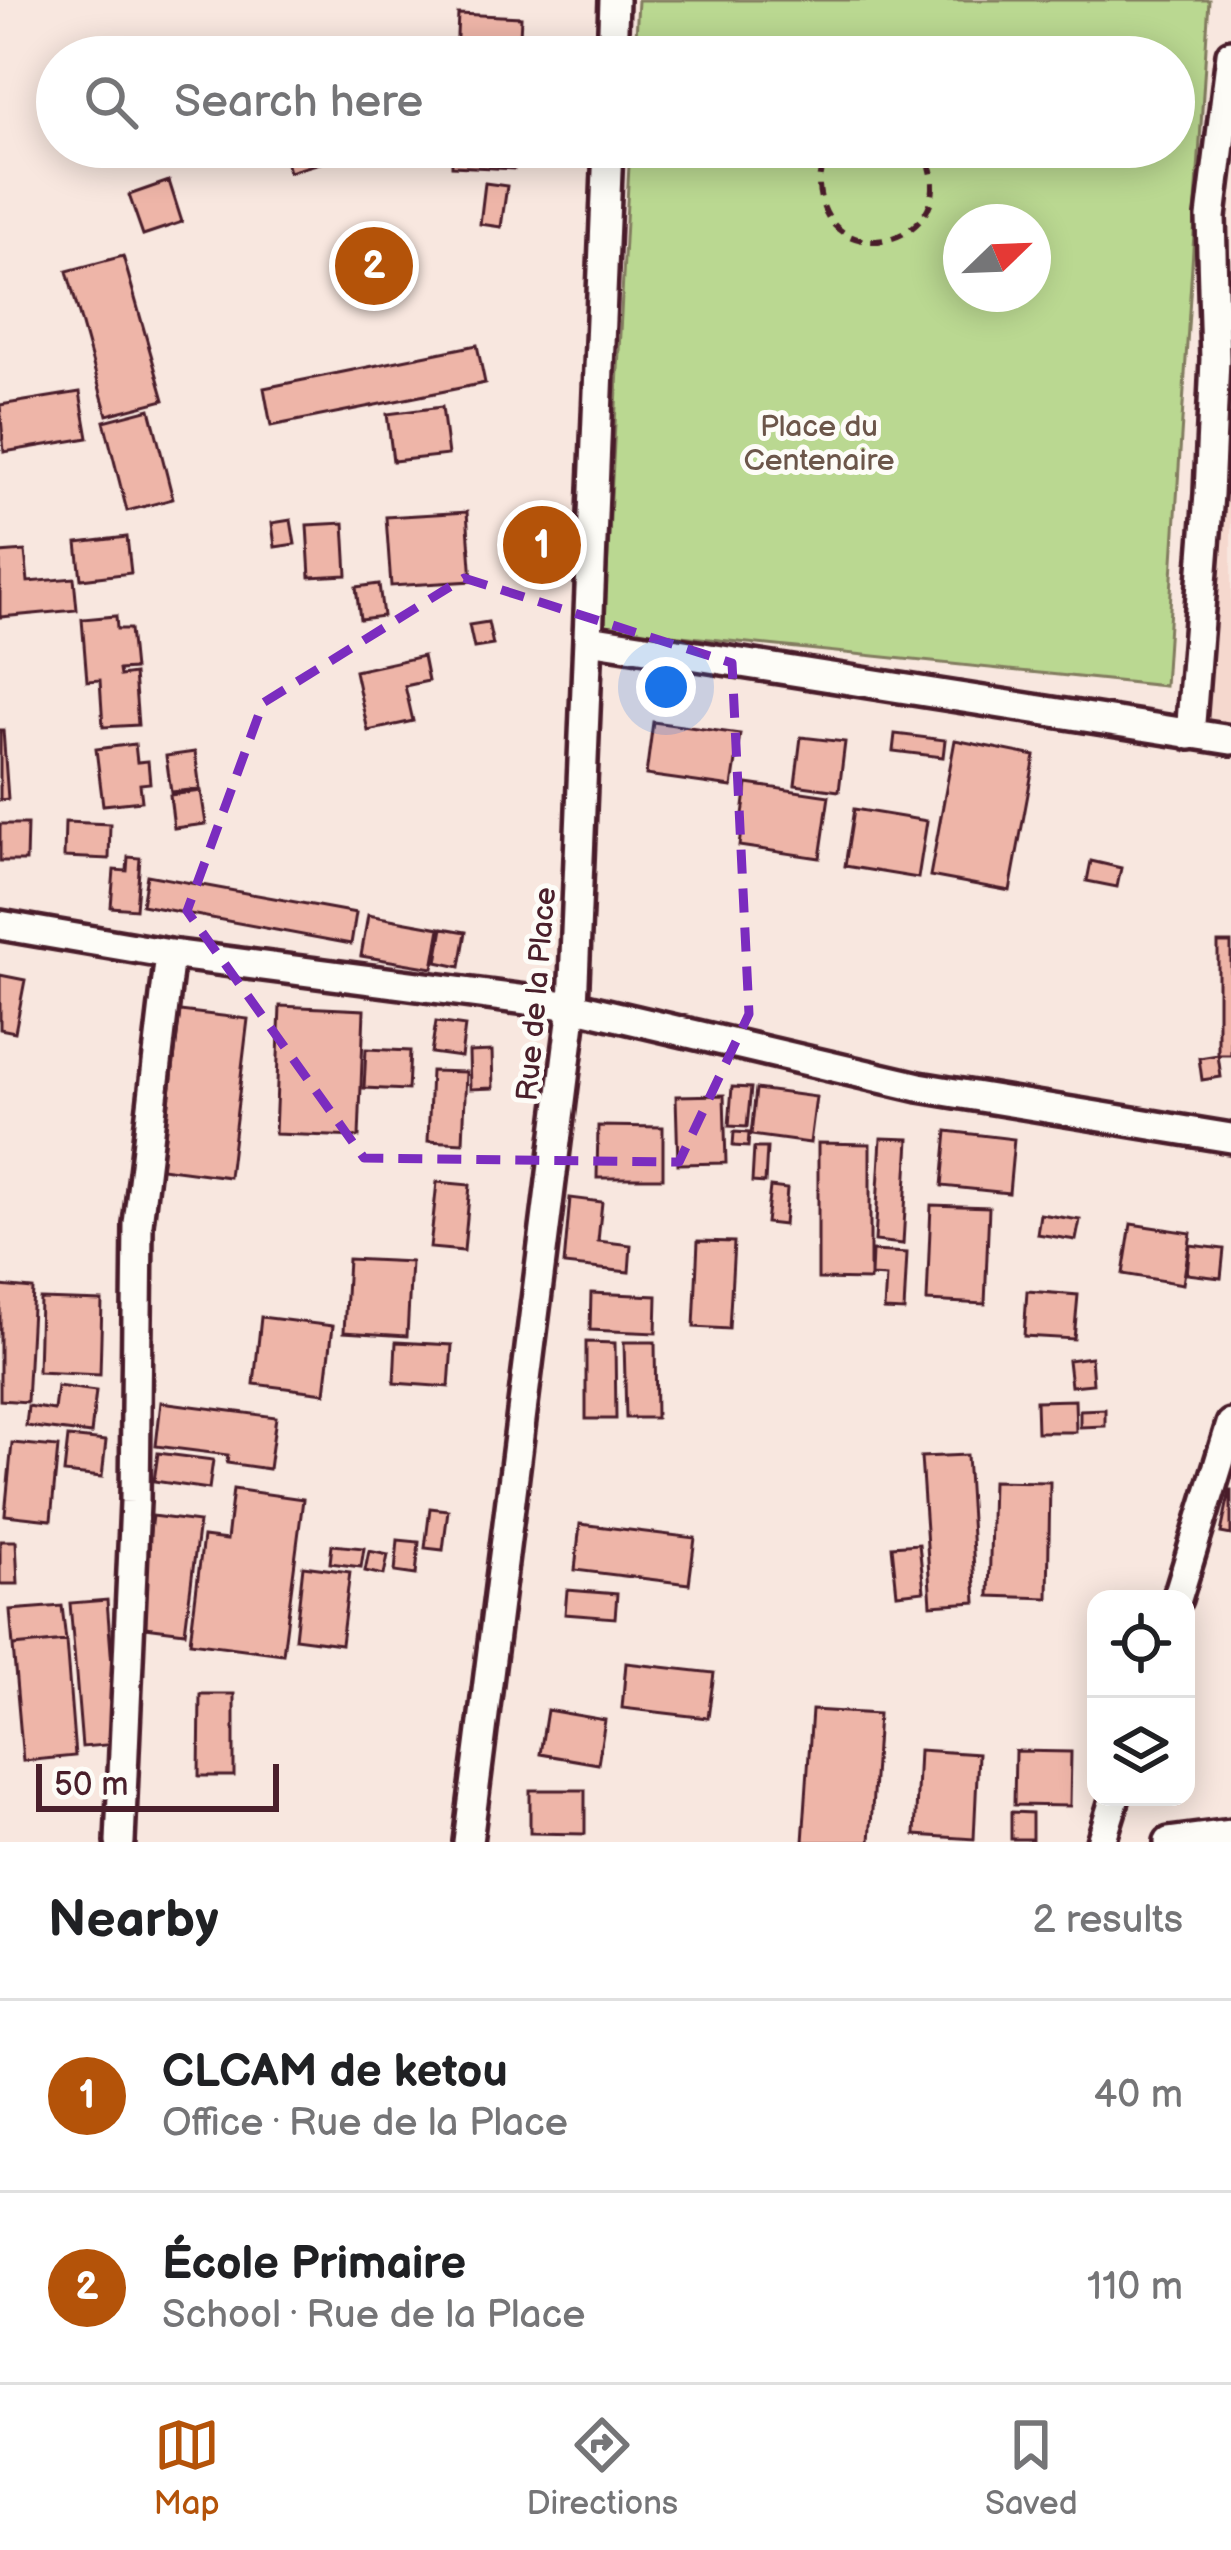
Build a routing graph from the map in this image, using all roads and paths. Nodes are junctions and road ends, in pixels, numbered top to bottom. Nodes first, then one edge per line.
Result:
1 (614, 0) edge
2 (613, 36) edge
3 (1231, 54) edge
4 (607, 168) edge
5 (822, 168) edge
6 (932, 168) edge
7 (590, 639) junction
8 (1190, 734) junction
9 (1231, 740) edge
10 (0, 925) edge
11 (170, 954) junction
12 (572, 1006) junction
13 (1231, 1138) edge
14 (1230, 1427) edge
15 (1180, 1590) edge
16 (1112, 1806) edge
17 (1231, 1834) edge
18 (120, 1842) edge
19 (468, 1842) edge
20 (1101, 1842) edge
21 (1169, 1842) edge

1 - 2 street
3 - 8 street
4 - 7 street, Rue de la Place
5 - 6 path
7 - 8 street
7 - 12 street, Rue de la Place
8 - 9 street
10 - 11 street
11 - 12 street
11 - 18 street
12 - 13 street
12 - 19 street, Rue de la Place
14 - 15 street
16 - 20 street
17 - 21 street

